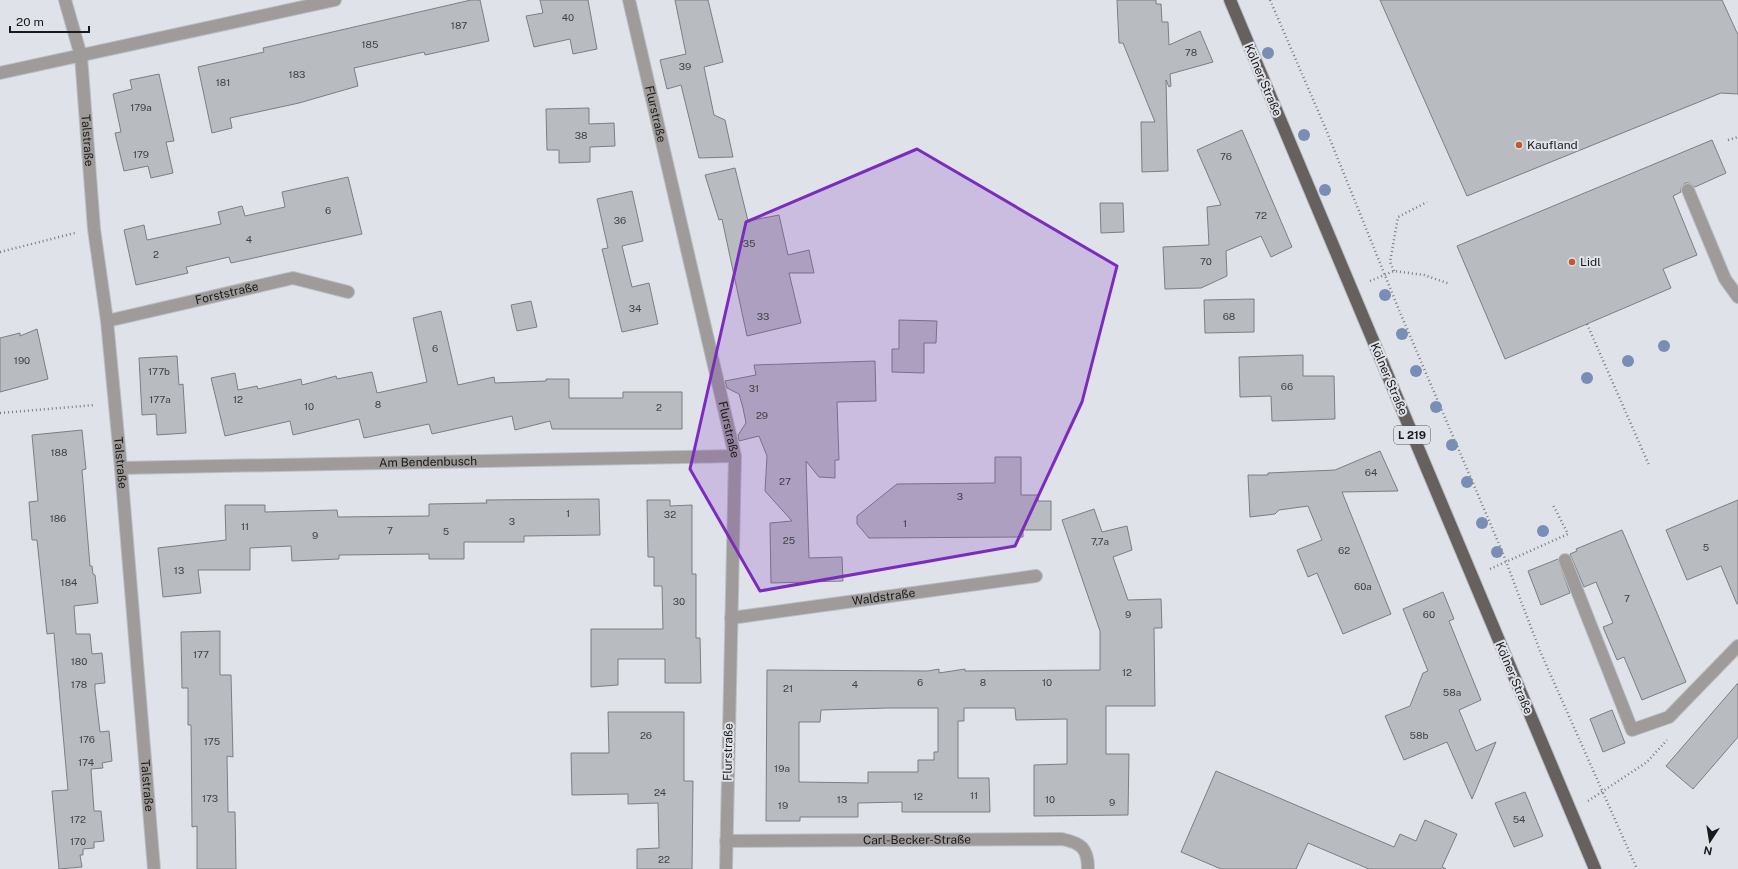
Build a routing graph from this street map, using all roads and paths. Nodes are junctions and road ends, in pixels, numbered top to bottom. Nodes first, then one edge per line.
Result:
1 (64, 0) edge
2 (336, 0) edge
3 (630, 0) edge
4 (1230, 0) edge
5 (1270, 0) edge
6 (81, 56) junction
7 (0, 73) edge
8 (1738, 137) edge
9 (1728, 140) dead end
10 (1688, 190) dead end
11 (1427, 202) dead end
12 (94, 229) junction
13 (0, 252) edge
14 (1394, 271) junction
15 (1385, 275) junction
16 (1450, 284) dead end
17 (1351, 289) junction
18 (348, 292) dead end
19 (1738, 297) edge
20 (107, 320) junction
21 (1587, 324) dead end
22 (113, 403) junction
23 (0, 413) edge
24 (735, 456) junction
25 (1649, 465) dead end
26 (121, 468) junction
27 (1553, 505) dead end
28 (1565, 560) dead end
29 (1506, 562) junction
30 (1036, 576) dead end
31 (1472, 577) junction
32 (731, 618) junction
33 (1738, 646) edge
34 (726, 841) junction
35 (154, 869) edge
36 (726, 869) edge
37 (1088, 869) edge
38 (1595, 869) edge
39 (1637, 869) edge

1 - 6 street, Talstraße
2 - 6 street
3 - 24 street, Flurstraße
4 - 17 main road, Kölner Straße / L 219
5 - 15 path
6 - 7 street
6 - 12 street, Talstraße
8 - 9 path
10 - 19 street
11 - 14 path
12 - 13 path
12 - 20 street, Talstraße
14 - 15 path
14 - 16 path
15 - 17 path
15 - 29 path
17 - 31 main road, Kölner Straße / L 219
18 - 20 street, Forststraße
20 - 22 street, Talstraße
21 - 25 path
22 - 23 path
22 - 26 street, Talstraße
24 - 26 street, Am Bendenbusch
24 - 32 street, Flurstraße
26 - 35 street, Talstraße
27 - 29 path
28 - 33 street
29 - 31 path
29 - 39 path
30 - 32 street, Waldstraße
31 - 38 main road, Kölner Straße / L 219
32 - 34 street, Flurstraße
34 - 36 street, Flurstraße
34 - 37 street, Carl-Becker-Straße

